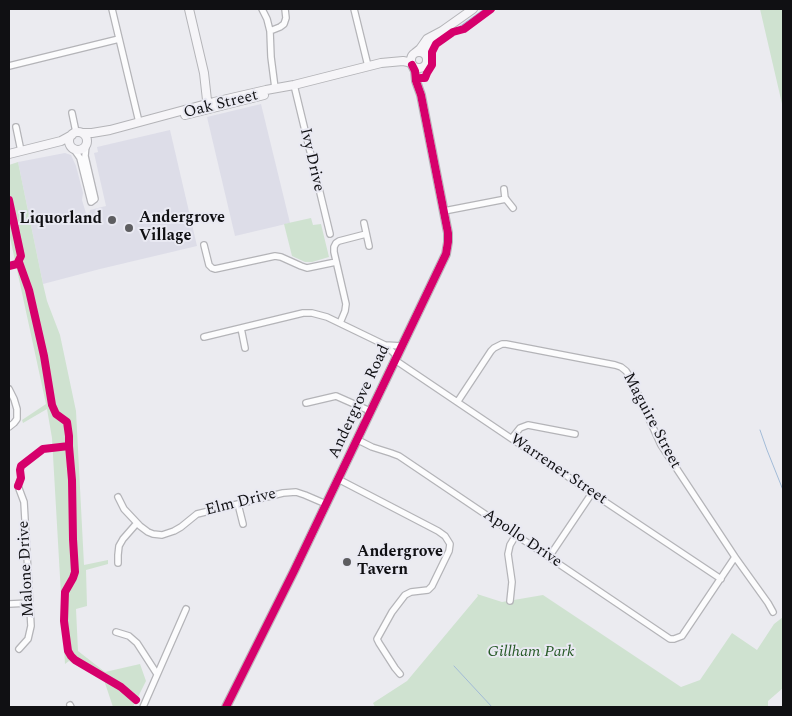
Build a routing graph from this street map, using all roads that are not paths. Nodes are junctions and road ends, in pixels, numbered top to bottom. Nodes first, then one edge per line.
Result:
1 (112, 9) edge
2 (188, 9) edge
3 (262, 9) edge
4 (285, 9) edge
5 (354, 9) edge
6 (473, 9) edge
7 (270, 31) junction
8 (442, 31) junction
9 (119, 39) junction
10 (414, 53) junction
11 (427, 61) junction
12 (381, 63) junction
13 (412, 64) junction
14 (9, 66) edge
15 (368, 66) junction
16 (294, 85) junction
17 (276, 90) junction
18 (421, 95) junction
19 (212, 105) junction
20 (72, 113) dead end
21 (142, 121) junction
22 (16, 128) dead end
23 (110, 130) junction
24 (77, 133) junction
25 (86, 144) junction
26 (41, 146) junction
27 (73, 148) junction
28 (22, 151) junction
29 (9, 154) edge
30 (504, 189) dead end
31 (506, 199) junction
32 (513, 208) dead end
33 (444, 211) junction
34 (364, 223) dead end
35 (330, 234) dead end
36 (366, 234) junction
37 (204, 245) dead end
38 (369, 246) dead end
39 (336, 262) junction
40 (340, 323) junction
41 (241, 328) junction
42 (204, 337) dead end
43 (385, 345) junction
44 (402, 346) junction
45 (245, 348) dead end
46 (396, 358) junction
47 (9, 389) edge
48 (458, 402) junction
49 (306, 404) dead end
50 (370, 411) junction
51 (9, 426) edge
52 (575, 434) dead end
53 (512, 438) junction
54 (358, 440) junction
55 (338, 479) junction
56 (18, 486) dead end
57 (592, 493) junction
58 (118, 497) dead end
59 (238, 504) junction
60 (326, 504) junction
61 (137, 523) junction
62 (243, 524) dead end
63 (516, 535) junction
64 (549, 557) junction
65 (735, 558) junction
66 (118, 562) dead end
67 (721, 579) junction
68 (510, 601) dead end
69 (29, 602) junction
70 (9, 604) edge
71 (186, 609) dead end
72 (773, 612) dead end
73 (116, 632) dead end
74 (675, 639) junction
75 (677, 646) dead end
76 (19, 649) dead end
77 (157, 674) junction
78 (400, 674) dead end
79 (143, 707) edge
80 (226, 707) edge

1 - 9 street
2 - 19 street
3 - 7 street
4 - 7 street
5 - 15 street
6 - 8 street
7 - 17 street
8 - 10 street
8 - 11 street, Andergrove Road
9 - 14 street
9 - 21 street
10 - 11 street
10 - 12 street, Oak Street
10 - 13 street
11 - 13 street
11 - 18 street, Andergrove Road
12 - 13 street, Oak Street
12 - 15 street, Oak Street
13 - 18 street, Andergrove Road
15 - 16 street, Oak Street
16 - 17 street, Oak Street
16 - 35 street, Ivy Drive
17 - 19 street, Oak Street
18 - 33 street, Andergrove Road
19 - 21 street, Oak Street
20 - 24 street
21 - 23 street, Oak Street
22 - 28 street
23 - 24 street, Oak Street
23 - 25 street, Oak Street
24 - 25 street
24 - 26 street, Oak Street
24 - 27 street
25 - 27 street
25 - 27 street
26 - 27 street, Oak Street
26 - 28 street, Oak Street
28 - 29 street, Oak Street
30 - 31 street
31 - 32 street
31 - 33 street
33 - 44 street, Andergrove Road
34 - 36 street
36 - 38 street
36 - 39 street
37 - 39 street
39 - 40 street
40 - 41 street
40 - 43 street
41 - 42 street
41 - 45 street
43 - 44 street
43 - 46 street, Warrener Street
44 - 46 street, Andergrove Road
46 - 48 street, Warrener Street
46 - 50 street, Andergrove Road
47 - 51 street
48 - 53 street, Warrener Street
48 - 65 street, Maguire Street
49 - 50 street
50 - 54 street, Andergrove Road
52 - 53 street
53 - 57 street, Warrener Street
54 - 55 street, Andergrove Road
54 - 63 street, Apollo Drive
55 - 60 street, Andergrove Road
55 - 78 street
56 - 69 street, Malone Drive
57 - 64 street
57 - 67 street, Warrener Street
58 - 61 street, Elm Drive
59 - 60 street, Elm Drive
59 - 61 street, Elm Drive
59 - 62 street
60 - 80 street, Andergrove Road
61 - 66 street
63 - 64 street, Apollo Drive
63 - 68 street
64 - 74 street, Apollo Drive
65 - 67 street
65 - 72 street, Maguire Street
67 - 74 street
69 - 70 street
69 - 76 street, Malone Drive
71 - 77 street
73 - 77 street
74 - 75 street
77 - 79 street

